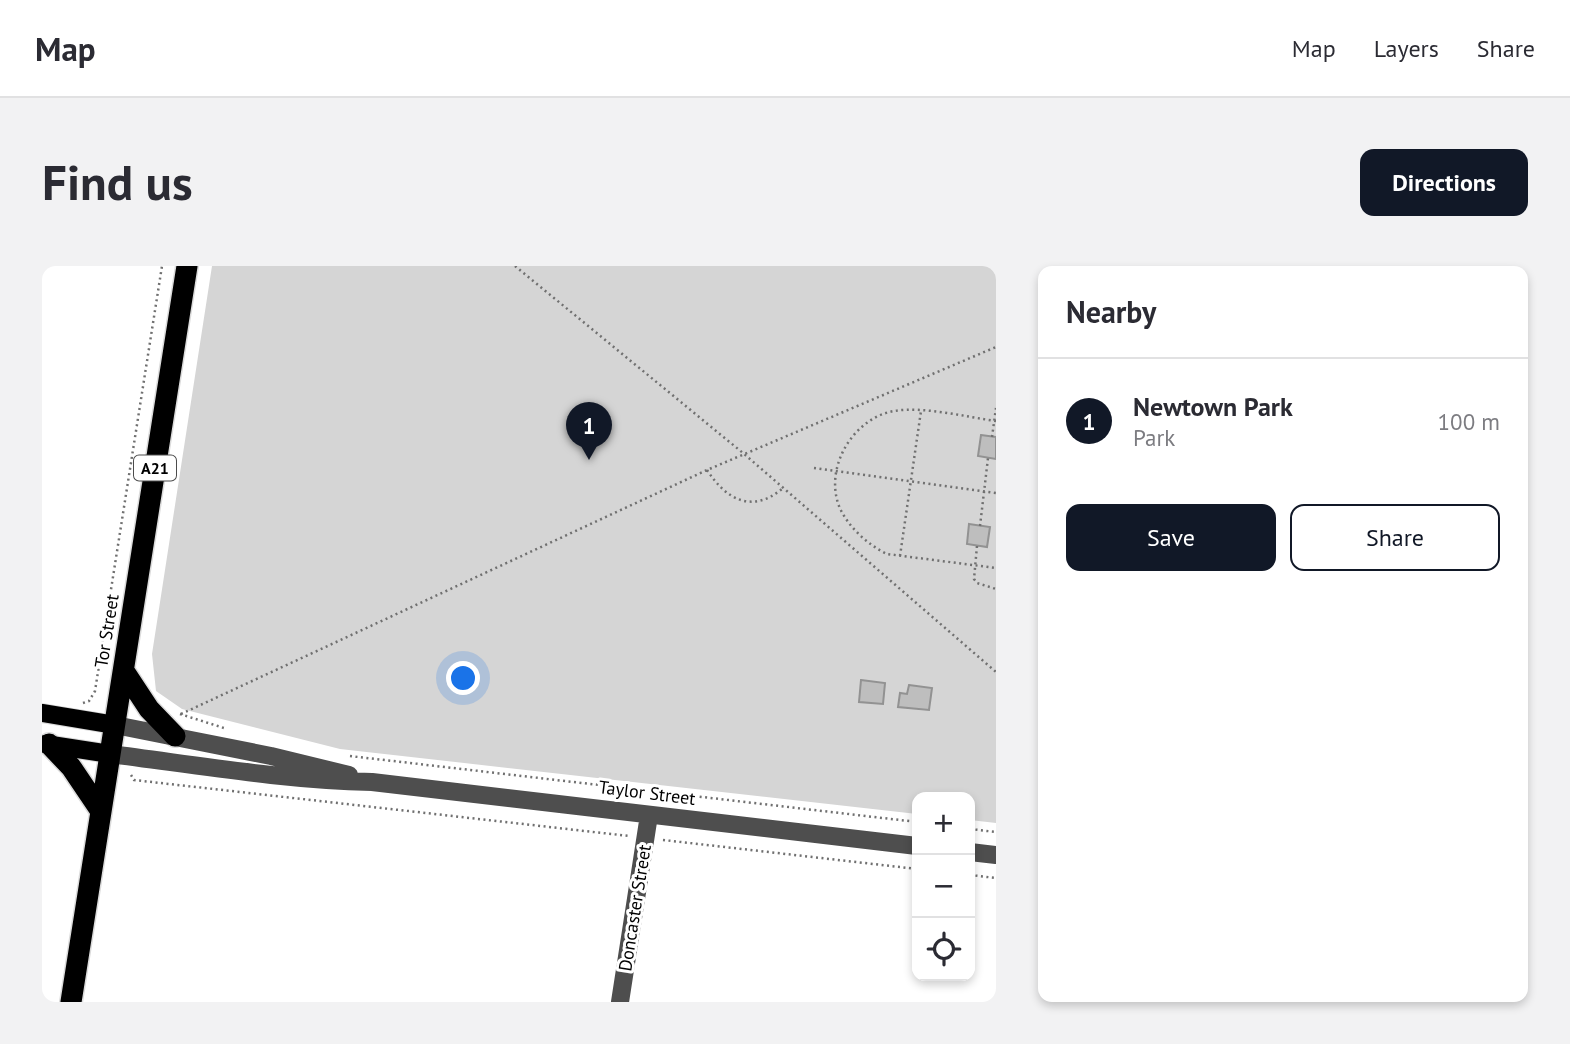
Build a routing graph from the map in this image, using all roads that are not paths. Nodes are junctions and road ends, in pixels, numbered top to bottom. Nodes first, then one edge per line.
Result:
1 (187, 266) edge
2 (124, 671) junction
3 (42, 713) edge
4 (116, 725) junction
5 (175, 736) junction
6 (46, 744) edge
7 (110, 754) junction
8 (372, 782) junction
9 (100, 810) junction
10 (649, 814) junction
11 (912, 845) edge
12 (975, 853) edge
13 (996, 855) edge
14 (71, 1002) edge
15 (620, 1002) edge

1 - 2 highway, Tor Street / A21
2 - 4 highway, Tor Street / A21
2 - 5 highway
3 - 4 main road, Taylor Street
4 - 5 street, Taylor Street
4 - 7 highway, Tor Street / A21
5 - 8 street, Taylor Street
6 - 7 main road, Taylor Street
6 - 9 highway
7 - 8 street, Taylor Street
7 - 9 highway, Tor Street / A21
8 - 10 street, Taylor Street
9 - 14 highway, Tor Street / A21
10 - 11 street, Taylor Street
10 - 15 street, Doncaster Street
12 - 13 street

